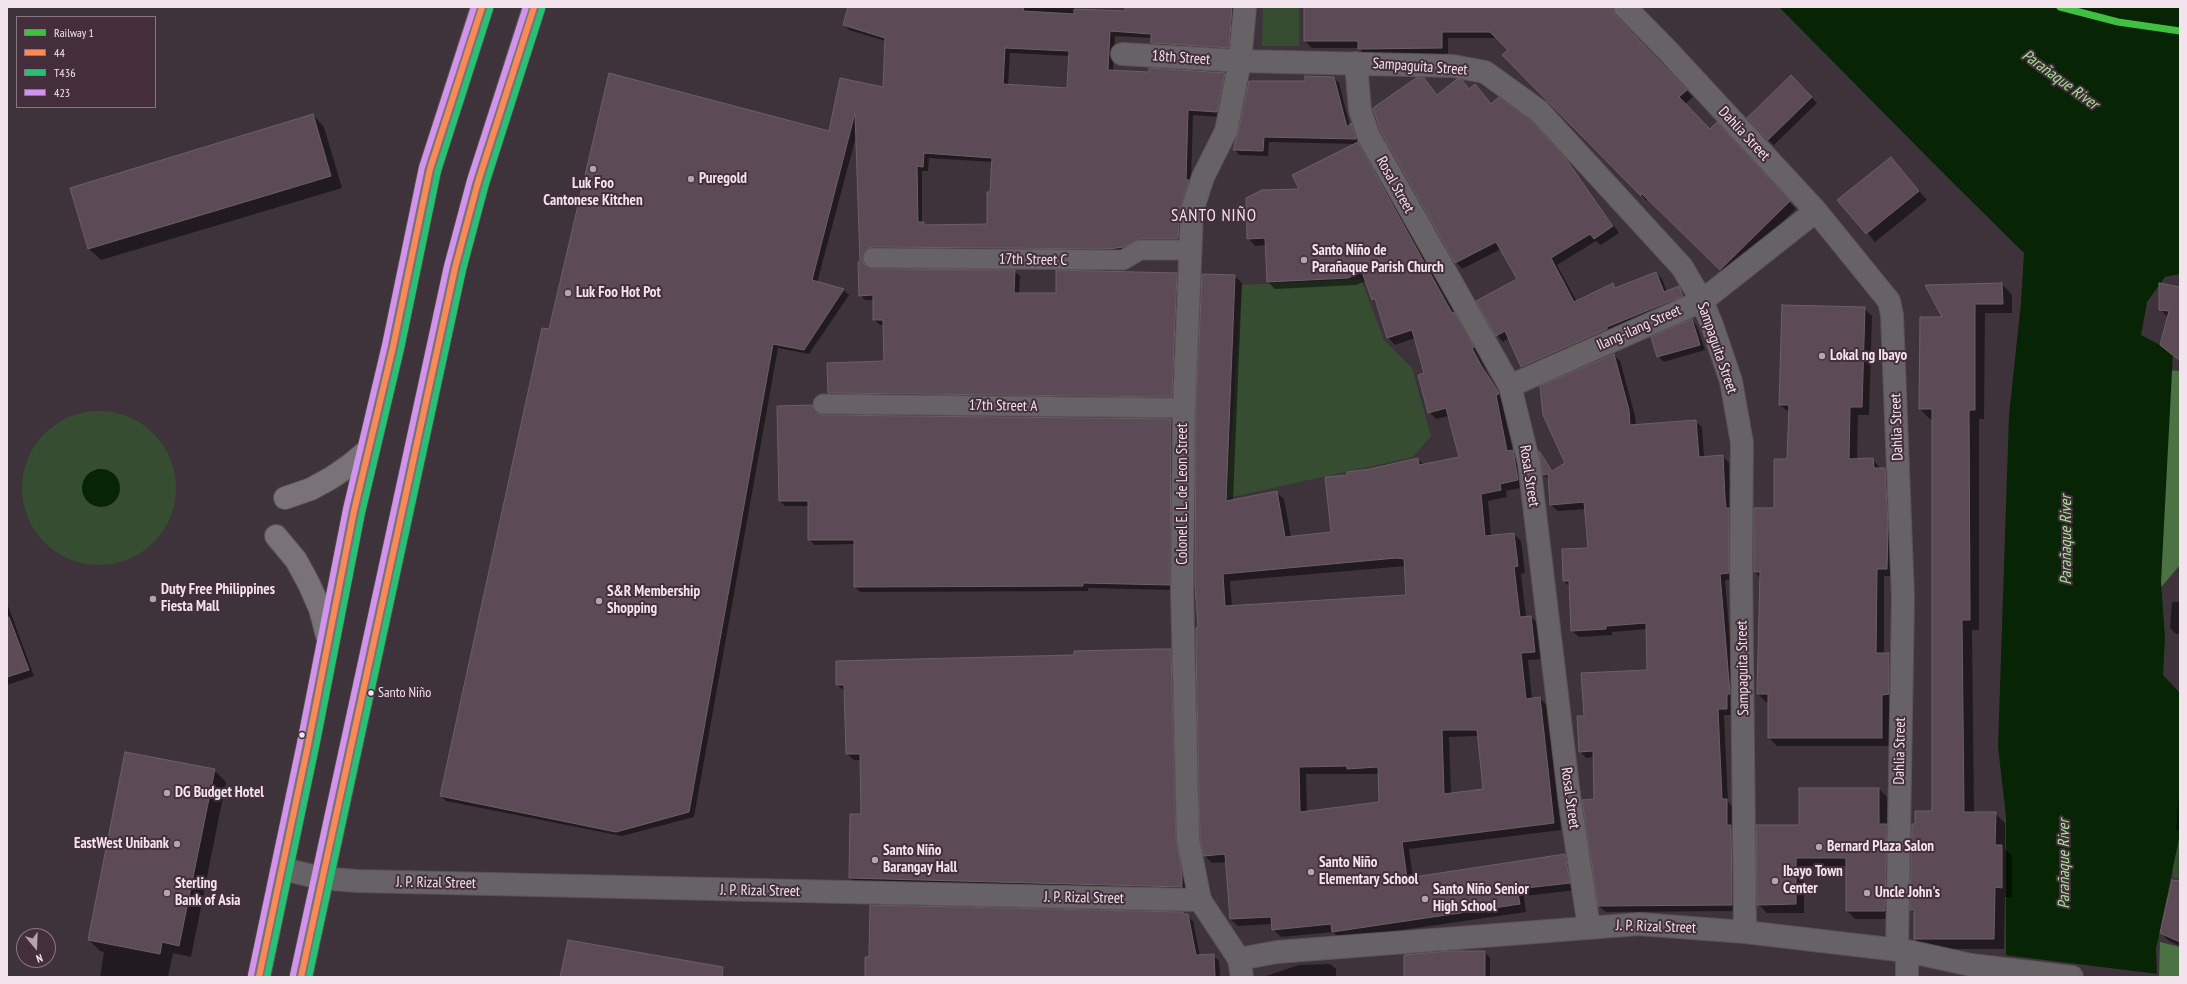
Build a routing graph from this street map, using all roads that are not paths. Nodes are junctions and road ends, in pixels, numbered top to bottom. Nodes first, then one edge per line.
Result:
1 (482, 7) edge
2 (534, 7) edge
3 (1245, 7) edge
4 (1624, 7) edge
5 (1122, 54) dead end
6 (1240, 62) junction
7 (1356, 63) junction
8 (1816, 211) junction
9 (1190, 250) junction
10 (873, 258) dead end
11 (1702, 301) junction
12 (1510, 386) junction
13 (823, 404) dead end
14 (1184, 408) junction
15 (368, 450) junction
16 (285, 498) dead end
17 (276, 536) dead end
18 (328, 642) junction
19 (283, 869) junction
20 (321, 878) junction
21 (1200, 900) junction
22 (1589, 927) junction
23 (1745, 932) junction
24 (1902, 950) junction
25 (1240, 968) edge
26 (259, 977) edge
27 (301, 977) edge
28 (1907, 977) edge
29 (2072, 977) edge

1 - 15 main road
2 - 20 main road
3 - 6 street, Colonel E. L. de Leon Street
4 - 8 street, Dahlia Street
5 - 6 street, 18th Street
6 - 7 street, Sampaguita Street
6 - 9 street, Colonel E. L. de Leon Street
7 - 11 street, Sampaguita Street
7 - 12 street, Rosal Street
8 - 11 street, Ilang-ilang Street
8 - 24 street, Dahlia Street
9 - 10 street, 17th Street C
9 - 14 street, Colonel E. L. de Leon Street
11 - 12 street, Ilang-ilang Street
11 - 23 street, Sampaguita Street
12 - 22 street, Rosal Street
13 - 14 street, 17th Street A
14 - 21 street, Colonel E. L. de Leon Street
15 - 16 main road
15 - 18 main road
17 - 18 main road
18 - 19 main road
19 - 20 street, J. P. Rizal Street
19 - 26 main road
20 - 21 street, J. P. Rizal Street
20 - 27 main road
21 - 25 street, Colonel E. L. de Leon Street
22 - 23 street, J. P. Rizal Street
22 - 25 street, J. P. Rizal Street
23 - 24 street, J. P. Rizal Street
24 - 28 street, Dahlia Street
24 - 29 street, J. P. Rizal Street

